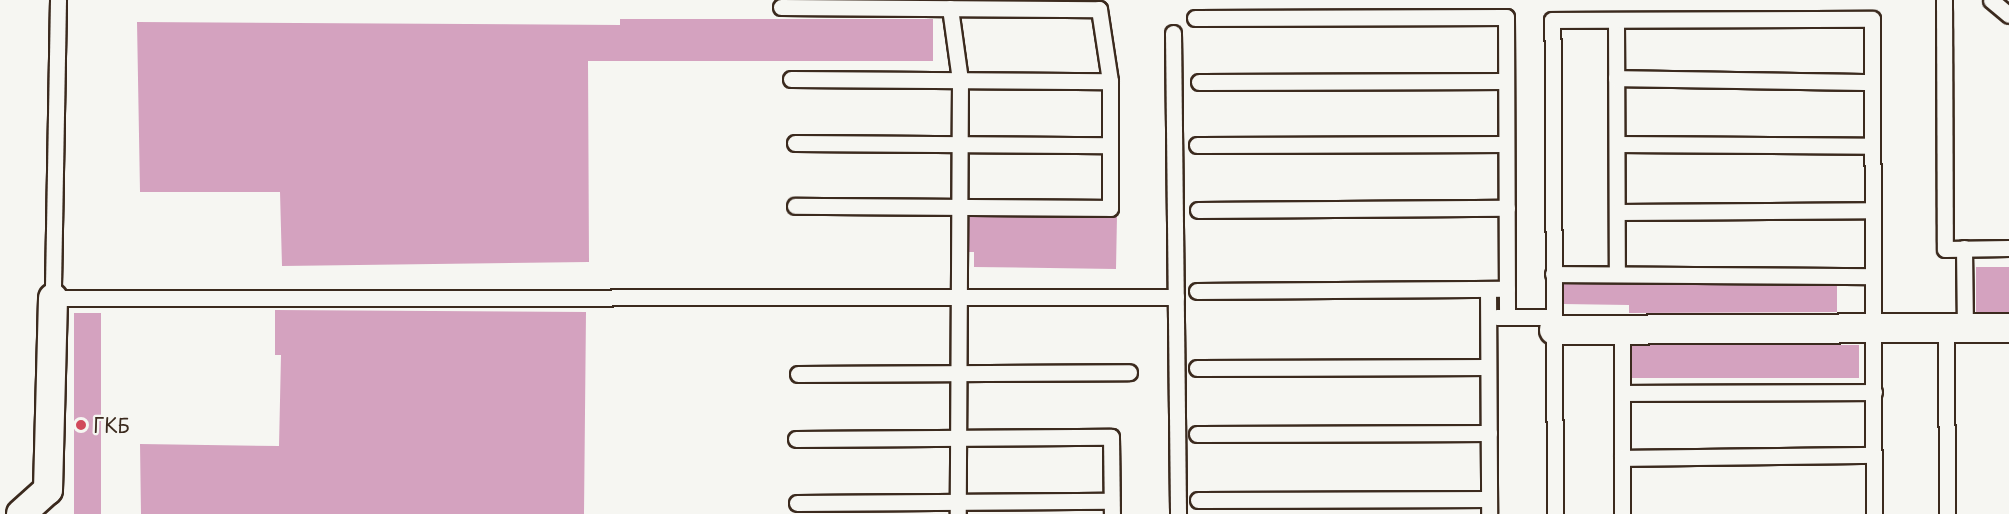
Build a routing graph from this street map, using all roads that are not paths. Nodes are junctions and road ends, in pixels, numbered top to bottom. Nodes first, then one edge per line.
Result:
1 (58, 0) edge
2 (1944, 0) edge
3 (1991, 0) edge
4 (782, 7) dead end
5 (950, 8) junction
6 (2009, 15) edge
7 (1195, 18) dead end
8 (1616, 20) junction
9 (1173, 33) dead end
10 (1616, 78) junction
11 (791, 79) dead end
12 (960, 80) junction
13 (1110, 81) junction
14 (1506, 81) junction
15 (1199, 82) dead end
16 (1872, 82) junction
17 (795, 143) dead end
18 (959, 144) junction
19 (1506, 144) junction
20 (1617, 144) junction
21 (1110, 145) junction
22 (1197, 145) dead end
23 (1872, 146) junction
24 (795, 206) dead end
25 (959, 207) junction
26 (1507, 208) junction
27 (1198, 210) dead end
28 (1873, 210) junction
29 (1617, 212) junction
30 (1964, 248) junction
31 (2009, 248) edge
32 (1553, 274) junction
33 (1617, 274) junction
34 (1873, 276) junction
35 (1488, 289) junction
36 (1507, 289) junction
37 (1197, 291) dead end
38 (1176, 297) junction
39 (53, 298) junction
40 (957, 298) junction
41 (1488, 317) junction
42 (1507, 317) junction
43 (1553, 323) junction
44 (1874, 328) junction
45 (1956, 328) junction
46 (2009, 328) edge
47 (1622, 330) junction
48 (1488, 367) junction
49 (1197, 368) dead end
50 (1129, 372) dead end
51 (798, 374) dead end
52 (958, 374) junction
53 (1874, 392) junction
54 (1622, 393) junction
55 (1489, 433) junction
56 (1197, 434) dead end
57 (958, 438) junction
58 (796, 439) dead end
59 (1874, 455) junction
60 (1622, 458) junction
61 (1198, 500) dead end
62 (48, 502) edge
63 (797, 503) dead end
64 (1489, 506) edge
65 (1111, 507) edge
66 (958, 508) edge
67 (21, 514) edge
68 (1178, 514) edge
69 (1555, 514) edge
70 (1622, 514) edge
71 (1874, 514) edge
72 (1947, 514) edge

1 - 39 lane
2 - 30 lane
3 - 6 lane
4 - 5 lane
5 - 12 lane
5 - 13 lane
7 - 14 lane
8 - 10 lane
8 - 16 lane
8 - 32 lane
9 - 38 lane
10 - 16 lane
10 - 20 lane
11 - 12 lane
12 - 13 lane
12 - 18 lane
13 - 21 lane
14 - 15 lane
14 - 19 lane
16 - 23 lane
17 - 18 lane
18 - 21 lane
18 - 25 lane
19 - 22 lane
19 - 26 lane
20 - 23 lane
20 - 29 lane
21 - 25 lane
23 - 28 lane
24 - 25 lane
25 - 40 lane
26 - 27 lane
26 - 36 lane
28 - 29 lane
28 - 34 lane
29 - 33 lane
30 - 31 lane
30 - 45 lane
32 - 33 lane
32 - 43 lane
33 - 34 lane
34 - 44 lane
35 - 36 lane
35 - 37 lane
35 - 41 lane
36 - 42 lane
38 - 40 lane
38 - 68 lane
39 - 40 lane
39 - 62 street
40 - 52 lane
41 - 42 lane
41 - 48 lane
42 - 43 lane
43 - 47 street
43 - 69 lane
44 - 45 street
44 - 47 street
44 - 53 lane
45 - 46 street
45 - 72 lane
47 - 54 lane
48 - 49 lane
48 - 55 lane
50 - 52 lane
51 - 52 lane
52 - 57 lane
53 - 54 lane
53 - 59 lane
54 - 60 lane
55 - 56 lane
55 - 64 lane
57 - 58 lane
57 - 65 lane
57 - 66 lane
59 - 60 lane
59 - 71 lane
60 - 70 lane
61 - 64 lane
62 - 67 street
63 - 66 lane
65 - 66 lane

